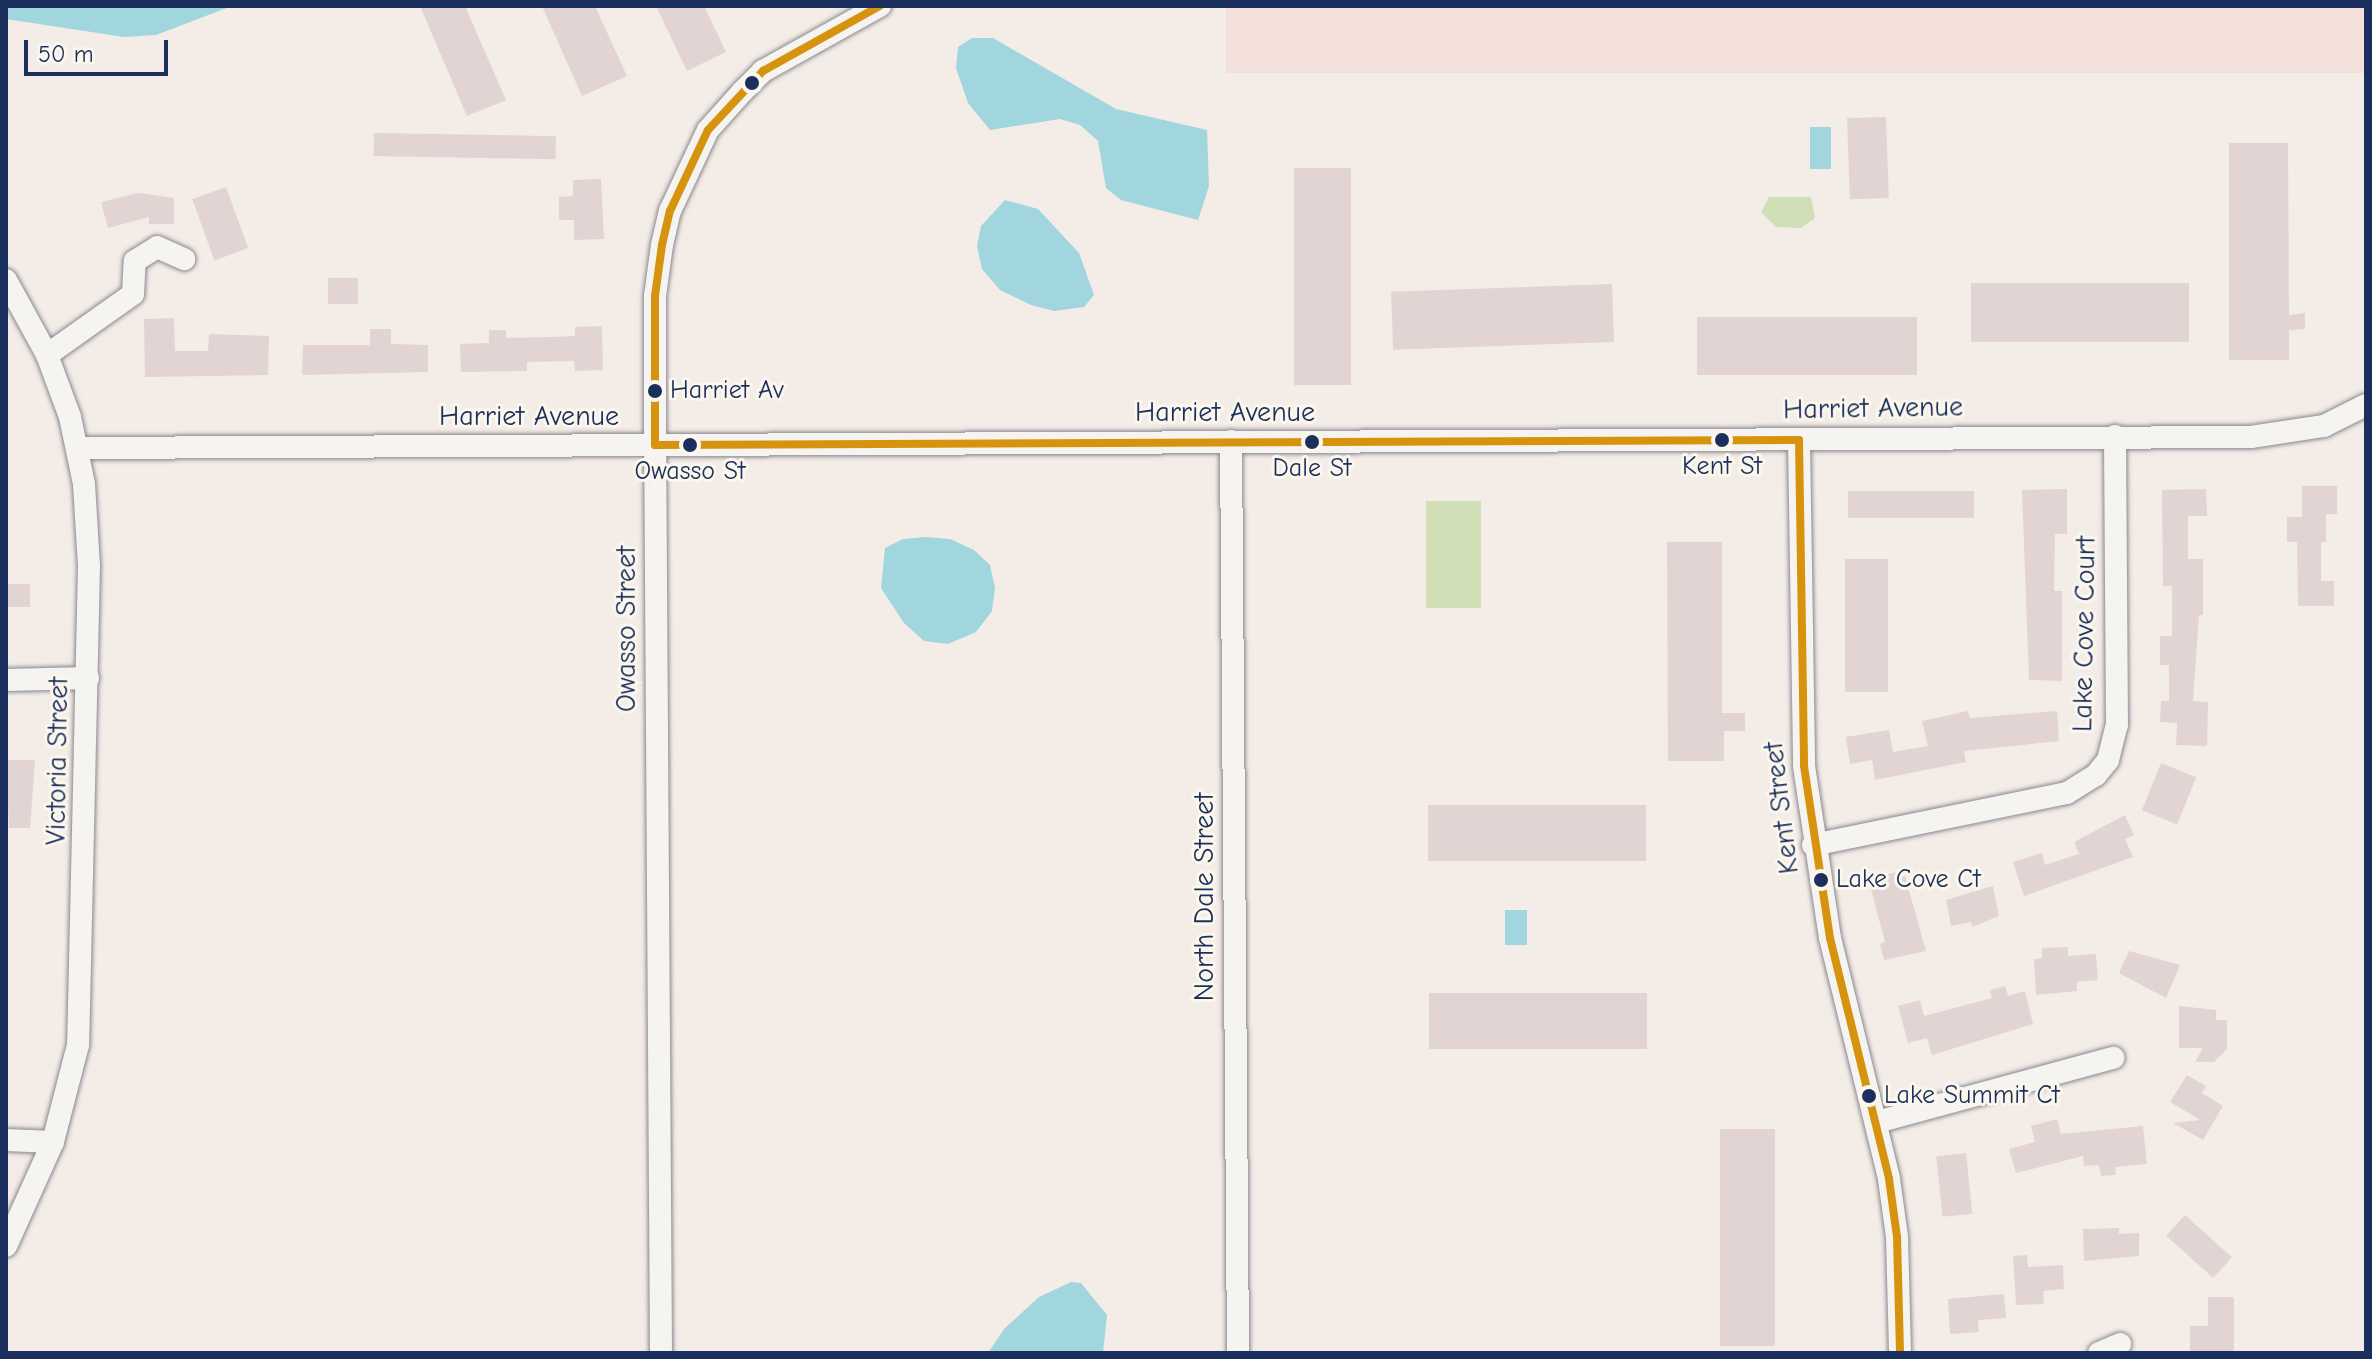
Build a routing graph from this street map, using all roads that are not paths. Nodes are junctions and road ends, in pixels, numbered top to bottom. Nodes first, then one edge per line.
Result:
1 (880, 6) edge
2 (184, 259) dead end
3 (6, 280) edge
4 (47, 355) junction
5 (2366, 405) edge
6 (2115, 436) junction
7 (1799, 440) junction
8 (1231, 441) junction
9 (655, 445) junction
10 (78, 448) junction
11 (88, 678) junction
12 (6, 680) edge
13 (1813, 845) junction
14 (2113, 1058) dead end
15 (1877, 1122) junction
16 (6, 1140) edge
17 (53, 1142) junction
18 (6, 1246) edge
19 (2120, 1344) dead end
20 (661, 1353) edge
21 (1238, 1353) edge
22 (1900, 1353) edge
23 (2099, 1353) edge

1 - 9 street, Owasso Street
2 - 4 street
3 - 4 street, Victoria Street
4 - 10 street, Victoria Street
5 - 6 street, Harriet Avenue
6 - 7 street, Harriet Avenue
6 - 13 street, Lake Cove Court
7 - 8 street, Harriet Avenue
7 - 13 street, Kent Street
8 - 9 street, Harriet Avenue
8 - 21 street, North Dale Street
9 - 10 street, Harriet Avenue
9 - 20 street, Owasso Street
10 - 11 street, Victoria Street
11 - 12 street
11 - 17 street, Victoria Street
13 - 15 street, Kent Street
14 - 15 street
15 - 22 street, Kent Street
16 - 17 street
17 - 18 street, Victoria Street
19 - 23 street

